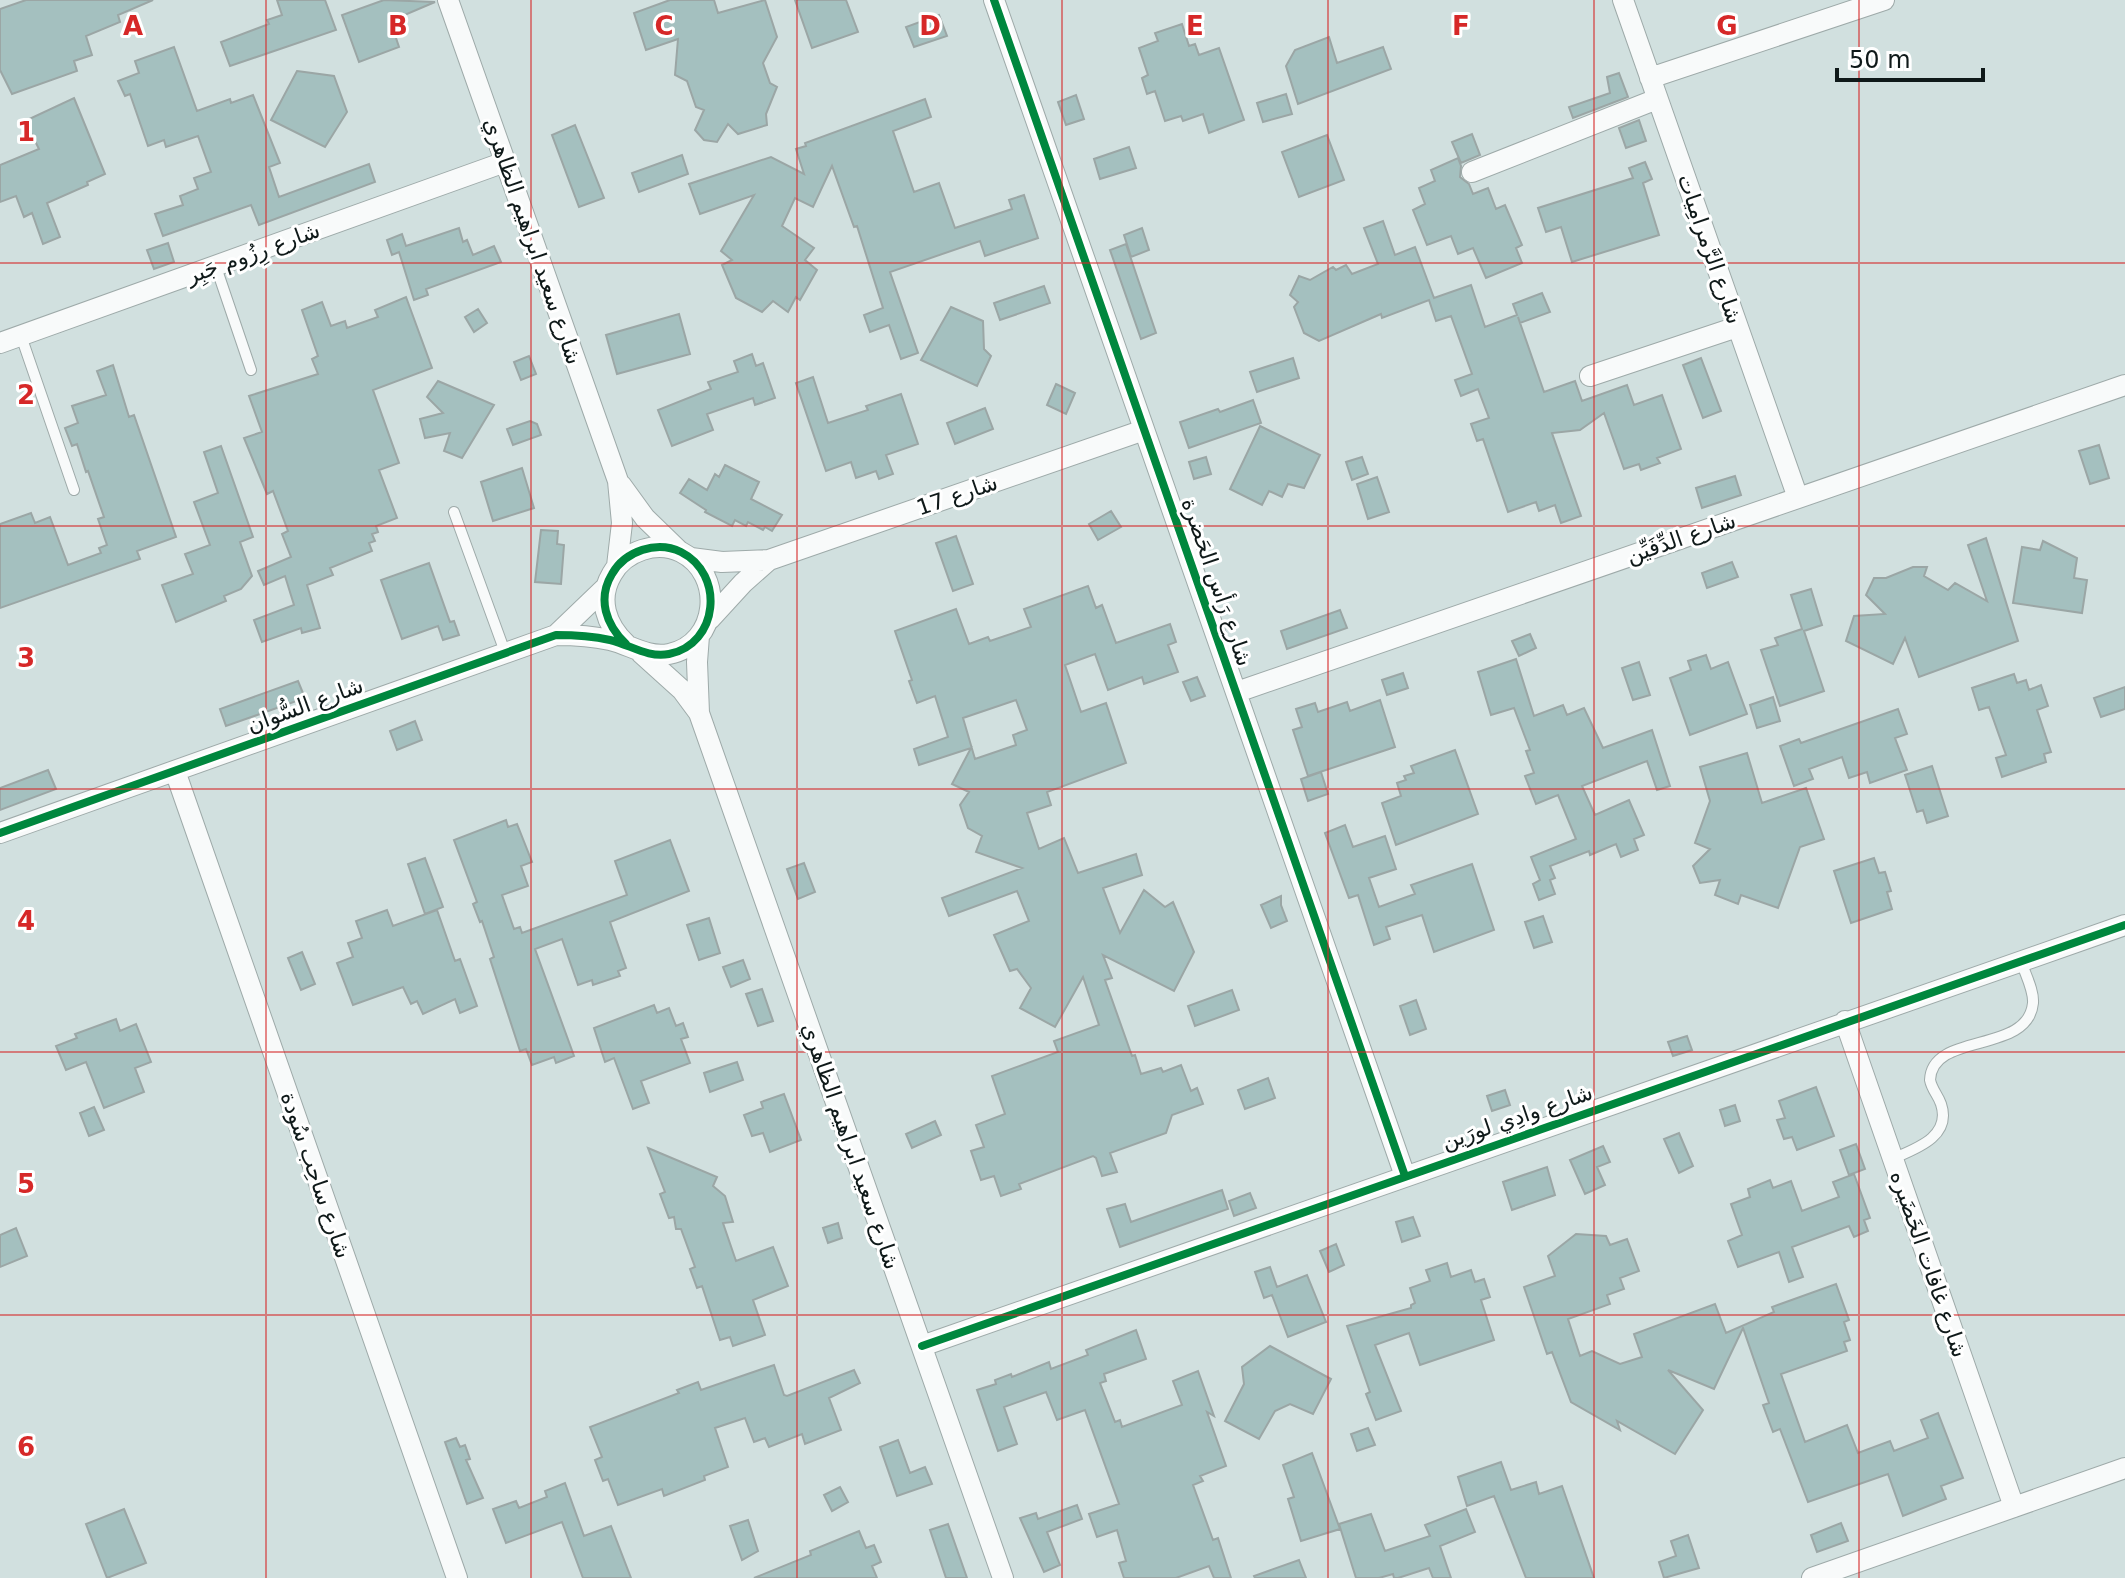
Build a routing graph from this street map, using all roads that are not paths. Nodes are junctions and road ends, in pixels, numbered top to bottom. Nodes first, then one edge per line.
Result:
1 (448, 0) edge
2 (994, 0) edge
3 (1623, 0) edge
4 (1884, 0) edge
5 (1650, 78) junction
6 (1657, 99) junction
7 (505, 162) junction
8 (1472, 172) dead end
9 (216, 267) junction
10 (1737, 327) junction
11 (21, 336) junction
12 (0, 343) edge
13 (251, 370) dead end
14 (1590, 376) dead end
15 (2125, 385) edge
16 (1144, 430) junction
17 (618, 481) junction
18 (74, 490) dead end
19 (1798, 498) junction
20 (454, 512) dead end
21 (684, 554) junction
22 (769, 560) junction
23 (617, 566) junction
24 (605, 588) junction
25 (703, 629) junction
26 (556, 635) junction
27 (632, 648) junction
28 (505, 652) junction
29 (1237, 692) junction
30 (699, 713) junction
31 (175, 771) junction
32 (0, 833) edge
33 (2125, 925) edge
34 (2021, 961) junction
35 (1845, 1021) junction
36 (1892, 1159) junction
37 (1405, 1176) junction
38 (922, 1346) junction
39 (2125, 1468) edge
40 (2014, 1507) junction
41 (457, 1578) edge
42 (1003, 1578) edge
43 (1812, 1578) edge

1 - 7 street, شارع سعيد ابراهيم الظاهري
2 - 16 street, شارع رَأس الحَضرة
3 - 5 street, شارع الرَّمرامِيات
4 - 5 street
5 - 6 street, شارع الرَّمرامِيات
6 - 8 street
6 - 10 street, شارع الرَّمرامِيات
7 - 9 street, شارع رِزُوم جَبِر
7 - 17 street, شارع سعيد ابراهيم الظاهري
9 - 11 street, شارع رِزُوم جَبِر
9 - 13 lane
10 - 14 street
10 - 19 street, شارع الرَّمرامِيات
11 - 12 street, شارع رِزُوم جَبِر
11 - 18 lane
15 - 19 street, شارع الدِّفَيِّن
16 - 22 street, شارع 17
16 - 29 street, شارع رَأس الحَضرة
17 - 21 street, شارع سعيد ابراهيم الظاهري
17 - 23 street, شارع سعيد ابراهيم الظاهري
19 - 29 street, شارع الدِّفَيِّن
20 - 28 lane
21 - 22 street, شارع 17
21 - 23 street
21 - 25 street
22 - 25 street, شارع 17
23 - 24 street
24 - 26 street, شارع السُّوان
24 - 27 street
25 - 27 street
25 - 30 street, شارع سعيد ابراهيم الظاهري
26 - 27 street, شارع السُّوان
26 - 28 street, شارع السُّوان
27 - 30 street, شارع سعيد ابراهيم الظاهري
28 - 31 street, شارع السُّوان
29 - 37 street, شارع رَأس الحَضرة
30 - 38 street, شارع سعيد ابراهيم الظاهري
31 - 32 street, شارع السُّوان
31 - 41 street, شارع ساحِب سُودة
33 - 34 street, شارع وادِي لورَين
34 - 35 street, شارع وادِي لورَين
34 - 36 lane
35 - 36 street, شارع غافات الخَضَيره
35 - 37 street, شارع وادِي لورَين
36 - 40 street, شارع غافات الخَضَيره
37 - 38 street, شارع وادِي لورَين
38 - 42 street, شارع سعيد ابراهيم الظاهري
39 - 40 street
40 - 43 street

